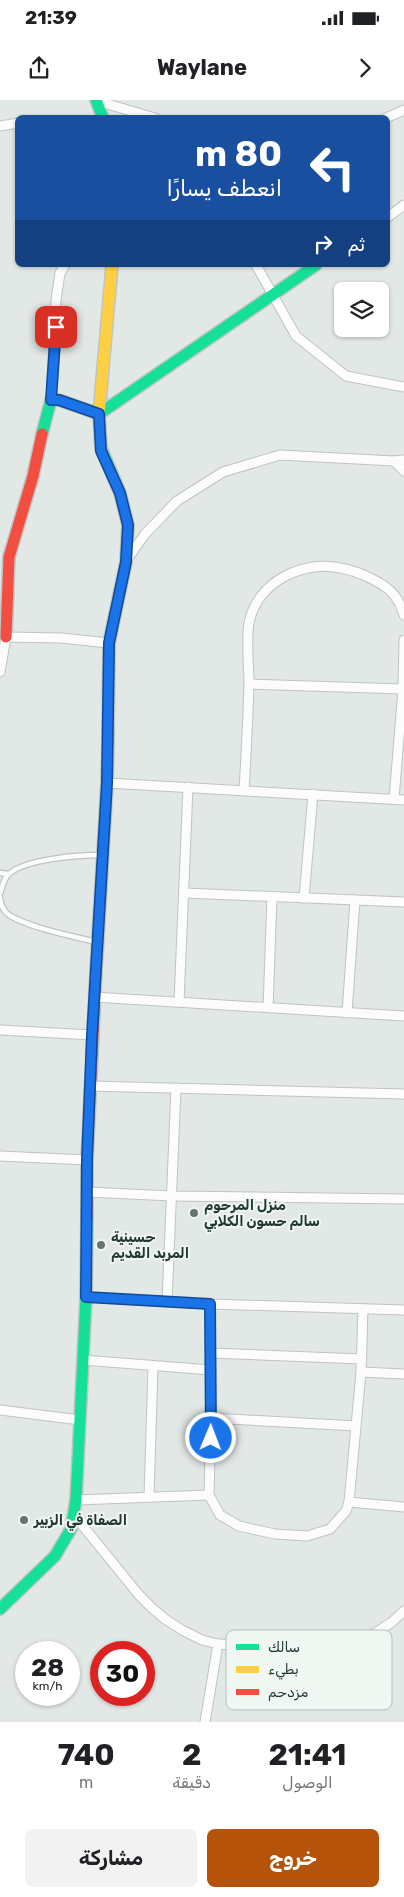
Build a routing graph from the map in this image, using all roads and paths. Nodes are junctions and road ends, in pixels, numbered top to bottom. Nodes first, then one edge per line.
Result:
1 (96, 100) edge
2 (404, 110) edge
3 (103, 115) edge
4 (145, 115) edge
5 (390, 116) edge
6 (15, 124) edge
7 (0, 126) edge
8 (404, 205) edge
9 (390, 215) edge
10 (64, 267) edge
11 (112, 267) edge
12 (257, 267) edge
13 (313, 267) edge
14 (273, 294) junction
15 (404, 387) edge
16 (51, 400) junction
17 (99, 414) junction
18 (404, 460) edge
19 (394, 462) junction
20 (404, 471) edge
21 (126, 562) junction
22 (404, 615) edge
23 (6, 637) junction
24 (404, 640) edge
25 (109, 643) junction
26 (0, 672) edge
27 (249, 684) junction
28 (403, 689) edge
29 (107, 783) junction
30 (188, 787) junction
31 (244, 791) junction
32 (312, 794) junction
33 (394, 799) junction
34 (404, 800) edge
35 (103, 855) junction
36 (0, 873) edge
37 (8, 874) junction
38 (184, 893) junction
39 (0, 894) edge
40 (272, 897) junction
41 (0, 898) edge
42 (304, 898) junction
43 (355, 900) junction
44 (404, 902) edge
45 (97, 943) junction
46 (94, 997) junction
47 (179, 1002) junction
48 (268, 1008) junction
49 (347, 1013) junction
50 (404, 1016) edge
51 (0, 1030) edge
52 (92, 1036) junction
53 (90, 1086) junction
54 (176, 1088) junction
55 (404, 1094) edge
56 (0, 1156) edge
57 (87, 1160) junction
58 (87, 1192) junction
59 (172, 1196) junction
60 (404, 1199) edge
61 (86, 1297) junction
62 (168, 1302) junction
63 (210, 1304) junction
64 (363, 1309) junction
65 (404, 1310) edge
66 (211, 1353) junction
67 (362, 1359) junction
68 (83, 1360) junction
69 (153, 1366) junction
70 (211, 1370) junction
71 (361, 1372) junction
72 (404, 1374) edge
73 (0, 1410) edge
74 (211, 1418) junction
75 (80, 1420) junction
76 (356, 1426) junction
77 (209, 1495) junction
78 (149, 1497) junction
79 (76, 1500) junction
80 (349, 1502) junction
81 (404, 1507) edge
82 (74, 1515) junction
83 (0, 1609) edge
84 (404, 1611) edge
85 (380, 1630) edge
86 (218, 1644) junction
87 (226, 1645) edge
88 (205, 1722) edge

1 - 3 street
1 - 4 street
2 - 5 street
6 - 7 street
8 - 9 street
10 - 16 street
11 - 17 street
12 - 14 street
13 - 14 street
14 - 15 street
14 - 17 street
16 - 17 street
16 - 23 street
17 - 21 street
18 - 19 street
19 - 20 street
19 - 21 street
21 - 25 street
22 - 27 street
23 - 25 street
23 - 26 street
24 - 28 street
25 - 29 street
27 - 28 street
27 - 31 street
28 - 33 street
29 - 30 street
29 - 35 street
30 - 31 street
30 - 38 street
31 - 32 street
32 - 33 street
32 - 42 street
33 - 34 street
35 - 37 lane
35 - 45 street
36 - 37 lane
37 - 39 lane
38 - 40 street
38 - 47 street
40 - 42 street
40 - 48 street
41 - 45 lane
42 - 43 street
43 - 44 street
43 - 49 street
45 - 46 street
46 - 47 street
46 - 52 street
47 - 48 street
48 - 49 street
49 - 50 street
51 - 52 street
52 - 53 street
53 - 54 street
53 - 57 street
54 - 55 street
54 - 59 street
56 - 57 street
57 - 58 street
58 - 59 street
58 - 61 street
59 - 60 street
59 - 62 street
61 - 62 street
61 - 68 street
62 - 63 street
63 - 64 street
63 - 66 street
64 - 65 street
64 - 67 street
66 - 67 street
66 - 70 street
67 - 71 street
68 - 69 street
68 - 75 street
69 - 70 street
69 - 78 street
70 - 74 street
71 - 72 street
71 - 76 street
73 - 75 street
74 - 76 street
74 - 77 street
75 - 79 street
76 - 80 street
77 - 78 street
77 - 80 street
78 - 79 street
79 - 82 street
80 - 81 street
82 - 83 street
82 - 86 street
84 - 85 street
86 - 87 street
86 - 88 street

